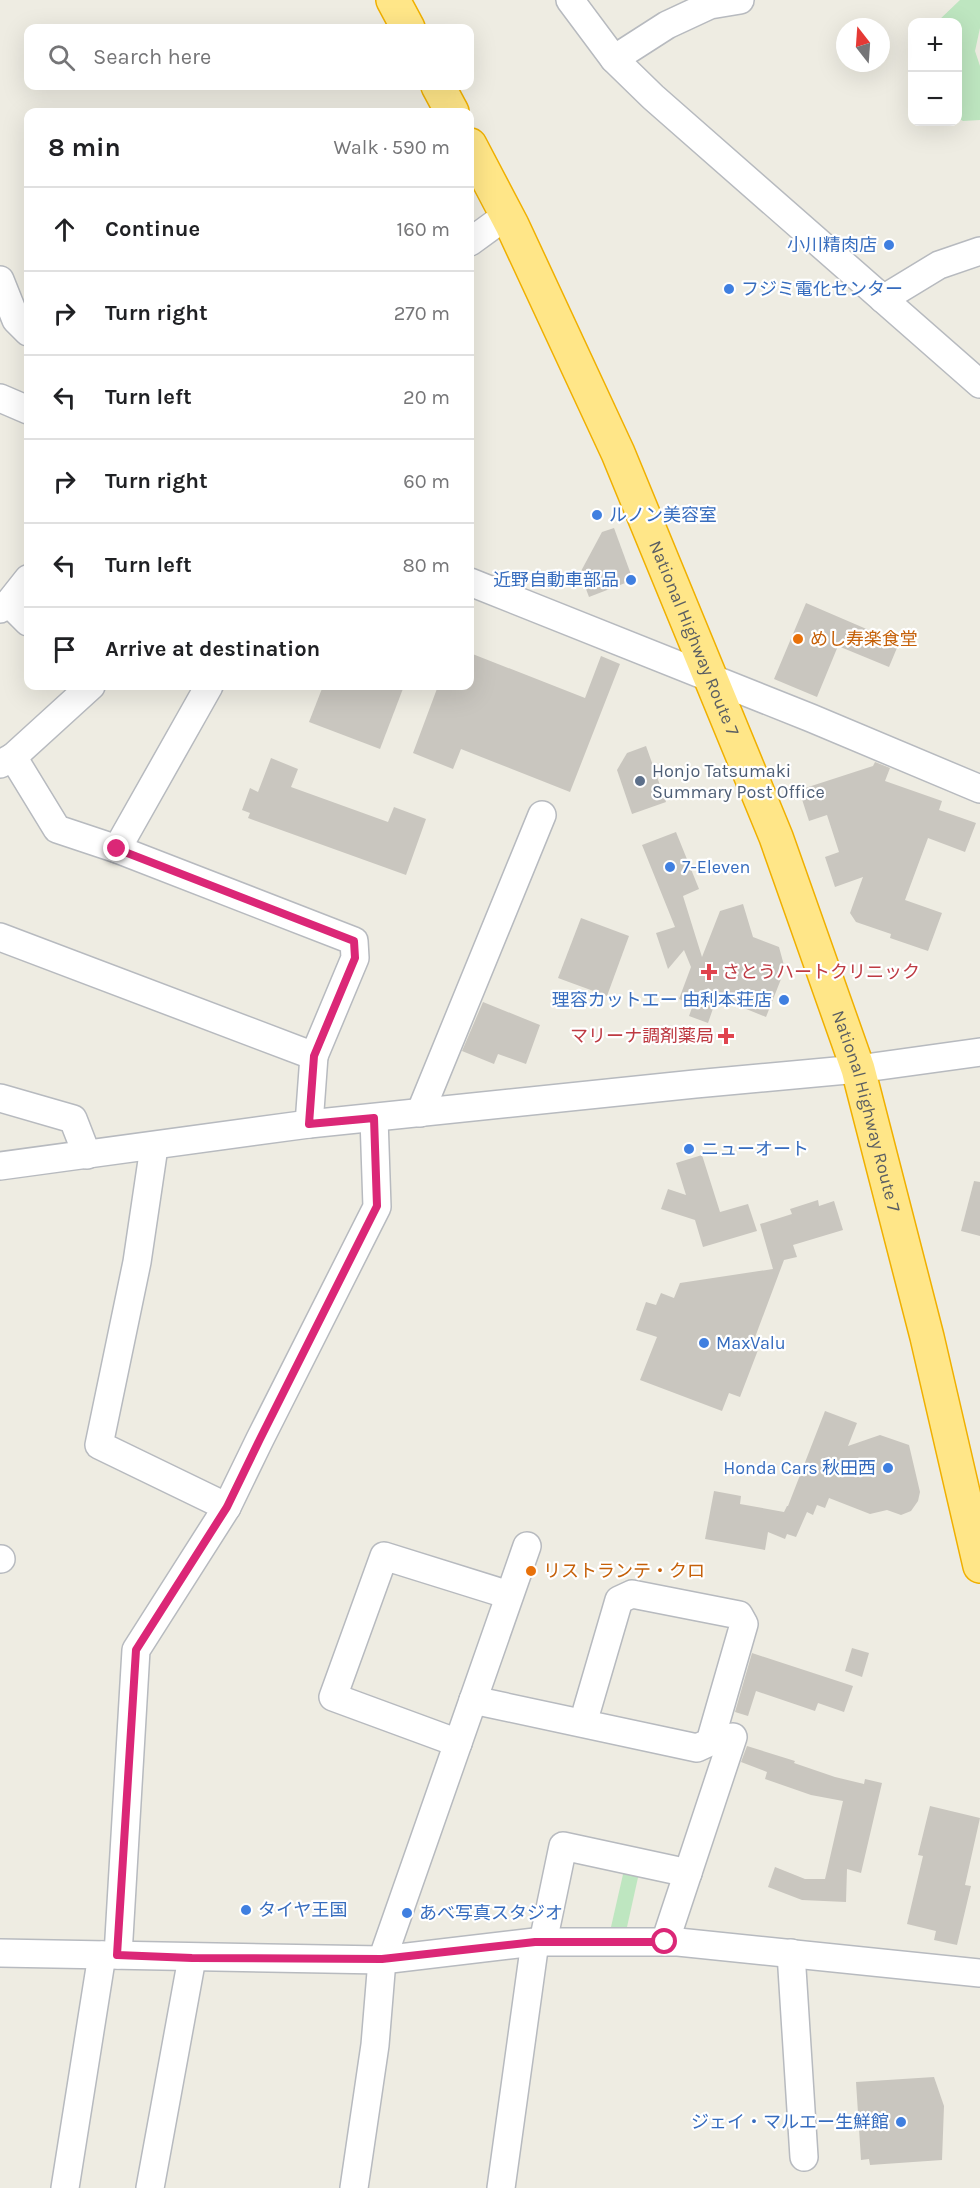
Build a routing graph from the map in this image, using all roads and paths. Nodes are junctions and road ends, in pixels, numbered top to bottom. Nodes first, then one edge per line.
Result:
1 (393, 0) edge
2 (570, 0) edge
3 (740, 0) edge
4 (406, 24) edge
5 (614, 59) junction
6 (440, 90) edge
7 (450, 108) edge
8 (474, 153) edge
9 (507, 215) junction
10 (474, 239) edge
11 (980, 251) edge
12 (0, 280) edge
13 (883, 299) junction
14 (24, 328) edge
15 (980, 384) edge
16 (0, 398) edge
17 (24, 408) edge
18 (24, 584) edge
19 (474, 584) edge
20 (4, 606) edge
21 (24, 619) edge
22 (713, 679) junction
23 (86, 690) edge
24 (207, 690) edge
25 (6, 761) edge
26 (980, 789) edge
27 (542, 815) dead end
28 (117, 849) junction
29 (0, 937) edge
30 (980, 1052) edge
31 (314, 1056) junction
32 (858, 1070) junction
33 (0, 1098) edge
34 (420, 1113) junction
35 (374, 1118) junction
36 (309, 1124) junction
37 (154, 1147) junction
38 (87, 1155) junction
39 (0, 1166) edge
40 (227, 1507) junction
41 (527, 1546) dead end
42 (980, 1566) edge
43 (509, 1595) junction
44 (473, 1700) junction
45 (583, 1724) junction
46 (733, 1737) dead end
47 (458, 1743) junction
48 (688, 1873) junction
49 (539, 1942) junction
50 (665, 1942) junction
51 (0, 1953) edge
52 (791, 1953) junction
53 (110, 1955) junction
54 (192, 1958) junction
55 (382, 1959) junction
56 (980, 1973) edge
57 (804, 2157) dead end
58 (65, 2188) edge
59 (150, 2188) edge
60 (354, 2188) edge
61 (501, 2188) edge

1 - 4 highway
2 - 5 street
3 - 5 street
5 - 13 street
6 - 7 highway
8 - 9 highway, National Highway Route 7
9 - 10 street
9 - 22 highway, National Highway Route 7
11 - 13 street
12 - 14 street
13 - 15 street
16 - 17 street
18 - 20 street
19 - 22 street
20 - 21 street
22 - 26 street
22 - 32 highway, National Highway Route 7
23 - 25 street
24 - 28 street
25 - 28 street
27 - 34 street
28 - 31 street
29 - 31 street
30 - 32 street
31 - 36 street
32 - 34 street
32 - 42 highway, National Highway Route 7
33 - 38 street
34 - 35 street
35 - 36 street
35 - 40 street
36 - 37 street
37 - 38 street
37 - 40 street
38 - 39 street
40 - 53 street
41 - 43 street
43 - 44 street
43 - 47 street
44 - 45 street
44 - 47 street
45 - 45 street
46 - 48 street
47 - 55 street
48 - 49 street
48 - 50 street
49 - 50 street
49 - 55 street
49 - 61 street
50 - 52 street
51 - 53 street
52 - 56 street
52 - 57 street
53 - 54 street
53 - 58 street
54 - 55 street
54 - 59 street
55 - 60 street

